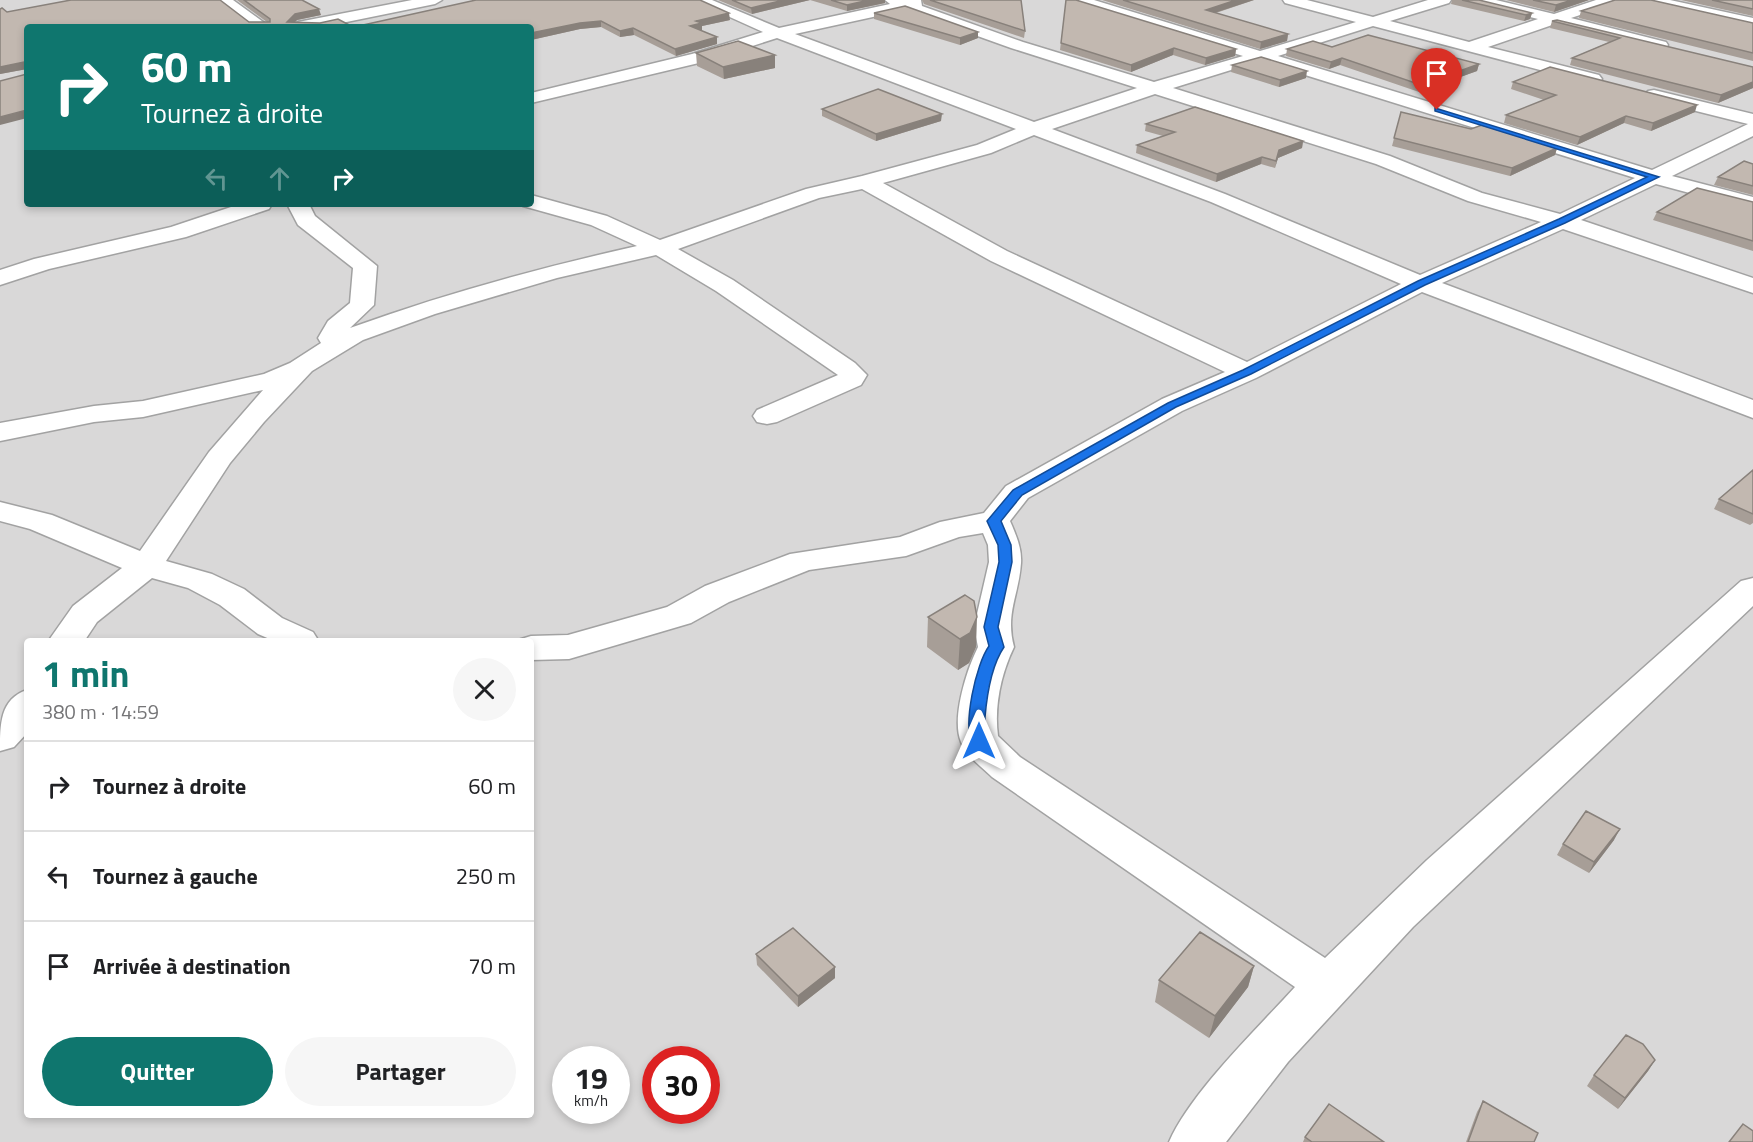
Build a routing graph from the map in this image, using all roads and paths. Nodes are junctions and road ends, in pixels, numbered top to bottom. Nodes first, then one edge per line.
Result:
1 (223, 0) edge
2 (435, 0) edge
3 (699, 0) edge
4 (930, 0) edge
5 (1078, 0) edge
6 (1290, 0) edge
7 (1444, 0) edge
8 (1478, 0) edge
9 (1611, 0) edge
10 (1650, 0) edge
11 (899, 2) edge
12 (1557, 19) junction
13 (1374, 22) junction
14 (1753, 23) edge
15 (258, 24) edge
16 (313, 24) edge
17 (778, 33) junction
18 (1470, 47) junction
19 (1672, 48) edge
20 (1264, 56) junction
21 (1606, 82) edge
22 (1158, 87) junction
23 (1640, 91) edge
24 (534, 97) edge
25 (1753, 120) edge
26 (1033, 129) junction
27 (1753, 129) edge
28 (1654, 177) junction
29 (865, 182) junction
30 (534, 202) edge
31 (1753, 204) edge
32 (252, 207) edge
33 (300, 207) edge
34 (1562, 221) junction
35 (662, 247) junction
36 (0, 278) edge
37 (1422, 283) junction
38 (1753, 285) edge
39 (335, 345) junction
40 (303, 365) junction
41 (1247, 372) junction
42 (1753, 410) edge
43 (767, 416) dead end
44 (0, 432) edge
45 (0, 511) edge
46 (994, 521) junction
47 (146, 566) junction
48 (1745, 606) edge
49 (68, 638) edge
50 (296, 638) edge
51 (534, 648) edge
52 (24, 708) edge
53 (0, 737) edge
54 (1327, 984) junction
55 (1195, 1142) edge

1 - 15 street
2 - 16 street
3 - 17 street
4 - 11 street
5 - 20 street
6 - 13 street
7 - 13 street
8 - 12 street
9 - 12 street
10 - 14 street
11 - 17 street
11 - 22 street
12 - 18 street
12 - 19 street
13 - 18 street
13 - 20 street
17 - 24 street
17 - 26 street
18 - 21 street
20 - 22 street
20 - 28 street
22 - 26 street
22 - 34 street
23 - 25 street
26 - 29 street
26 - 37 street
27 - 28 street
28 - 31 street
28 - 34 street
29 - 35 street
29 - 41 street
30 - 35 street
32 - 36 street
33 - 39 street
34 - 37 street
34 - 38 street
35 - 39 street
35 - 43 street
37 - 41 street
37 - 42 street
39 - 40 street
40 - 44 street
40 - 47 street
41 - 46 street
45 - 47 street
46 - 51 street
46 - 54 street
47 - 49 street
47 - 50 street
48 - 54 street
52 - 53 street
54 - 55 street

